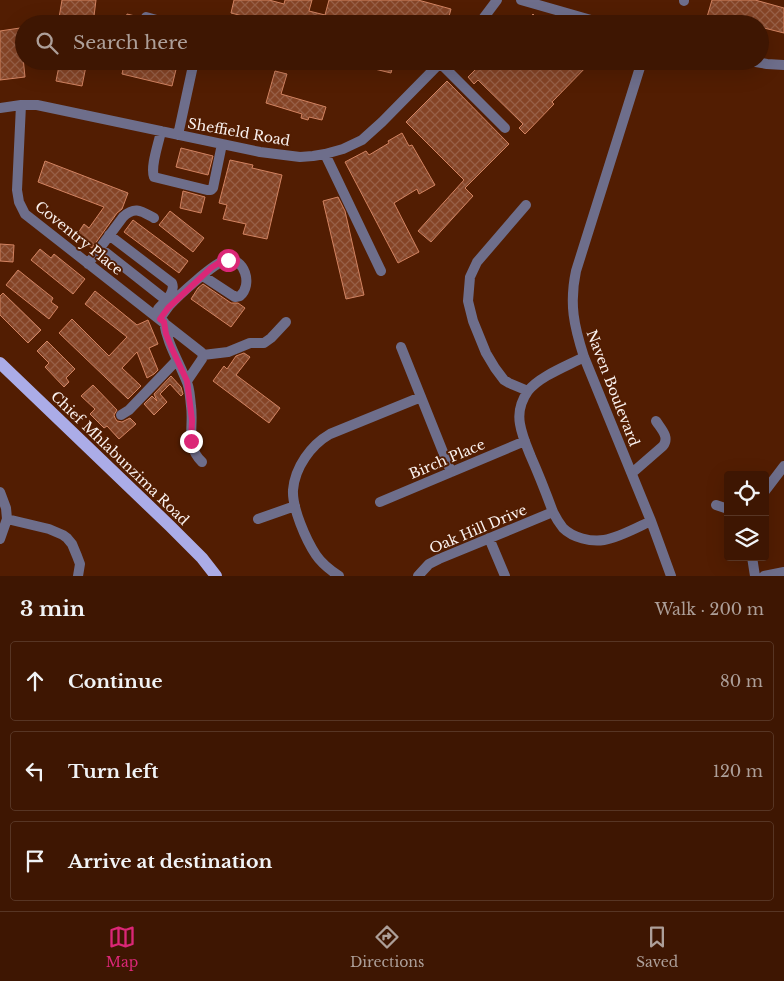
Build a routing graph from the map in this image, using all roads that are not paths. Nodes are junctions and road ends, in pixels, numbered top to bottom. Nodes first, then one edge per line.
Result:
1 (497, 0) edge
2 (521, 0) edge
3 (565, 0) edge
4 (562, 12) junction
5 (486, 15) edge
6 (573, 15) edge
7 (769, 64) edge
8 (784, 65) edge
9 (192, 70) edge
10 (433, 70) edge
11 (449, 70) edge
12 (639, 70) edge
13 (21, 105) junction
14 (0, 108) edge
15 (505, 128) dead end
16 (161, 132) junction
17 (178, 135) junction
18 (222, 144) junction
19 (325, 154) junction
20 (526, 205) dead end
21 (154, 218) dead end
22 (110, 235) junction
23 (100, 248) junction
24 (88, 264) junction
25 (381, 271) dead end
26 (203, 276) dead end
27 (166, 300) junction
28 (159, 318) junction
29 (286, 322) dead end
30 (401, 347) dead end
31 (202, 353) junction
32 (584, 358) junction
33 (176, 360) junction
34 (0, 363) edge
35 (187, 381) junction
36 (528, 391) junction
37 (422, 397) junction
38 (121, 415) dead end
39 (656, 421) dead end
40 (525, 442) junction
41 (202, 462) dead end
42 (784, 466) edge
43 (451, 472) junction
44 (632, 473) junction
45 (769, 486) edge
46 (0, 492) edge
47 (380, 502) dead end
48 (716, 505) dead end
49 (295, 506) junction
50 (724, 508) edge
51 (553, 512) junction
52 (7, 519) junction
53 (258, 519) dead end
54 (651, 521) junction
55 (489, 538) junction
56 (0, 539) edge
57 (753, 561) edge
58 (430, 564) junction
59 (784, 572) edge
60 (78, 576) edge
61 (216, 576) edge
62 (339, 576) edge
63 (418, 576) edge
64 (434, 576) edge
65 (505, 576) edge
66 (671, 576) edge
67 (755, 576) edge
68 (764, 576) edge

1 - 5 street
2 - 4 street
3 - 4 street
4 - 6 street
7 - 8 street
9 - 17 street
10 - 19 street, Sheffield Road
11 - 15 street
12 - 32 street, Naven Boulevard
13 - 14 street, Sheffield Road
13 - 16 street, Sheffield Road
13 - 24 street, Coventry Place
16 - 17 street, Sheffield Road
16 - 18 street
17 - 18 street, Sheffield Road
18 - 19 street, Sheffield Road
19 - 25 street
20 - 36 street
21 - 22 street
22 - 23 street
22 - 27 street
23 - 24 street
23 - 27 street
24 - 28 street, Coventry Place
26 - 28 street
27 - 28 street
28 - 31 street, Coventry Place
28 - 33 street
29 - 31 street
30 - 37 street
31 - 35 street
32 - 36 street
32 - 44 street, Naven Boulevard
33 - 35 street
33 - 38 street
34 - 61 main road, Chief Mhlabunzima Road
35 - 41 street
36 - 40 street
37 - 43 street
37 - 49 street
39 - 44 street
40 - 43 street, Birch Place
40 - 51 street
42 - 45 street
43 - 47 street, Birch Place
44 - 54 street, Naven Boulevard
46 - 52 street
48 - 50 street
49 - 53 street
49 - 62 street
51 - 54 street
51 - 55 street, Oak Hill Drive
52 - 56 street
52 - 60 street
54 - 66 street, Naven Boulevard
55 - 58 street, Oak Hill Drive
55 - 65 street
57 - 67 street
58 - 63 street, Oak Hill Drive
58 - 64 street
59 - 68 street

